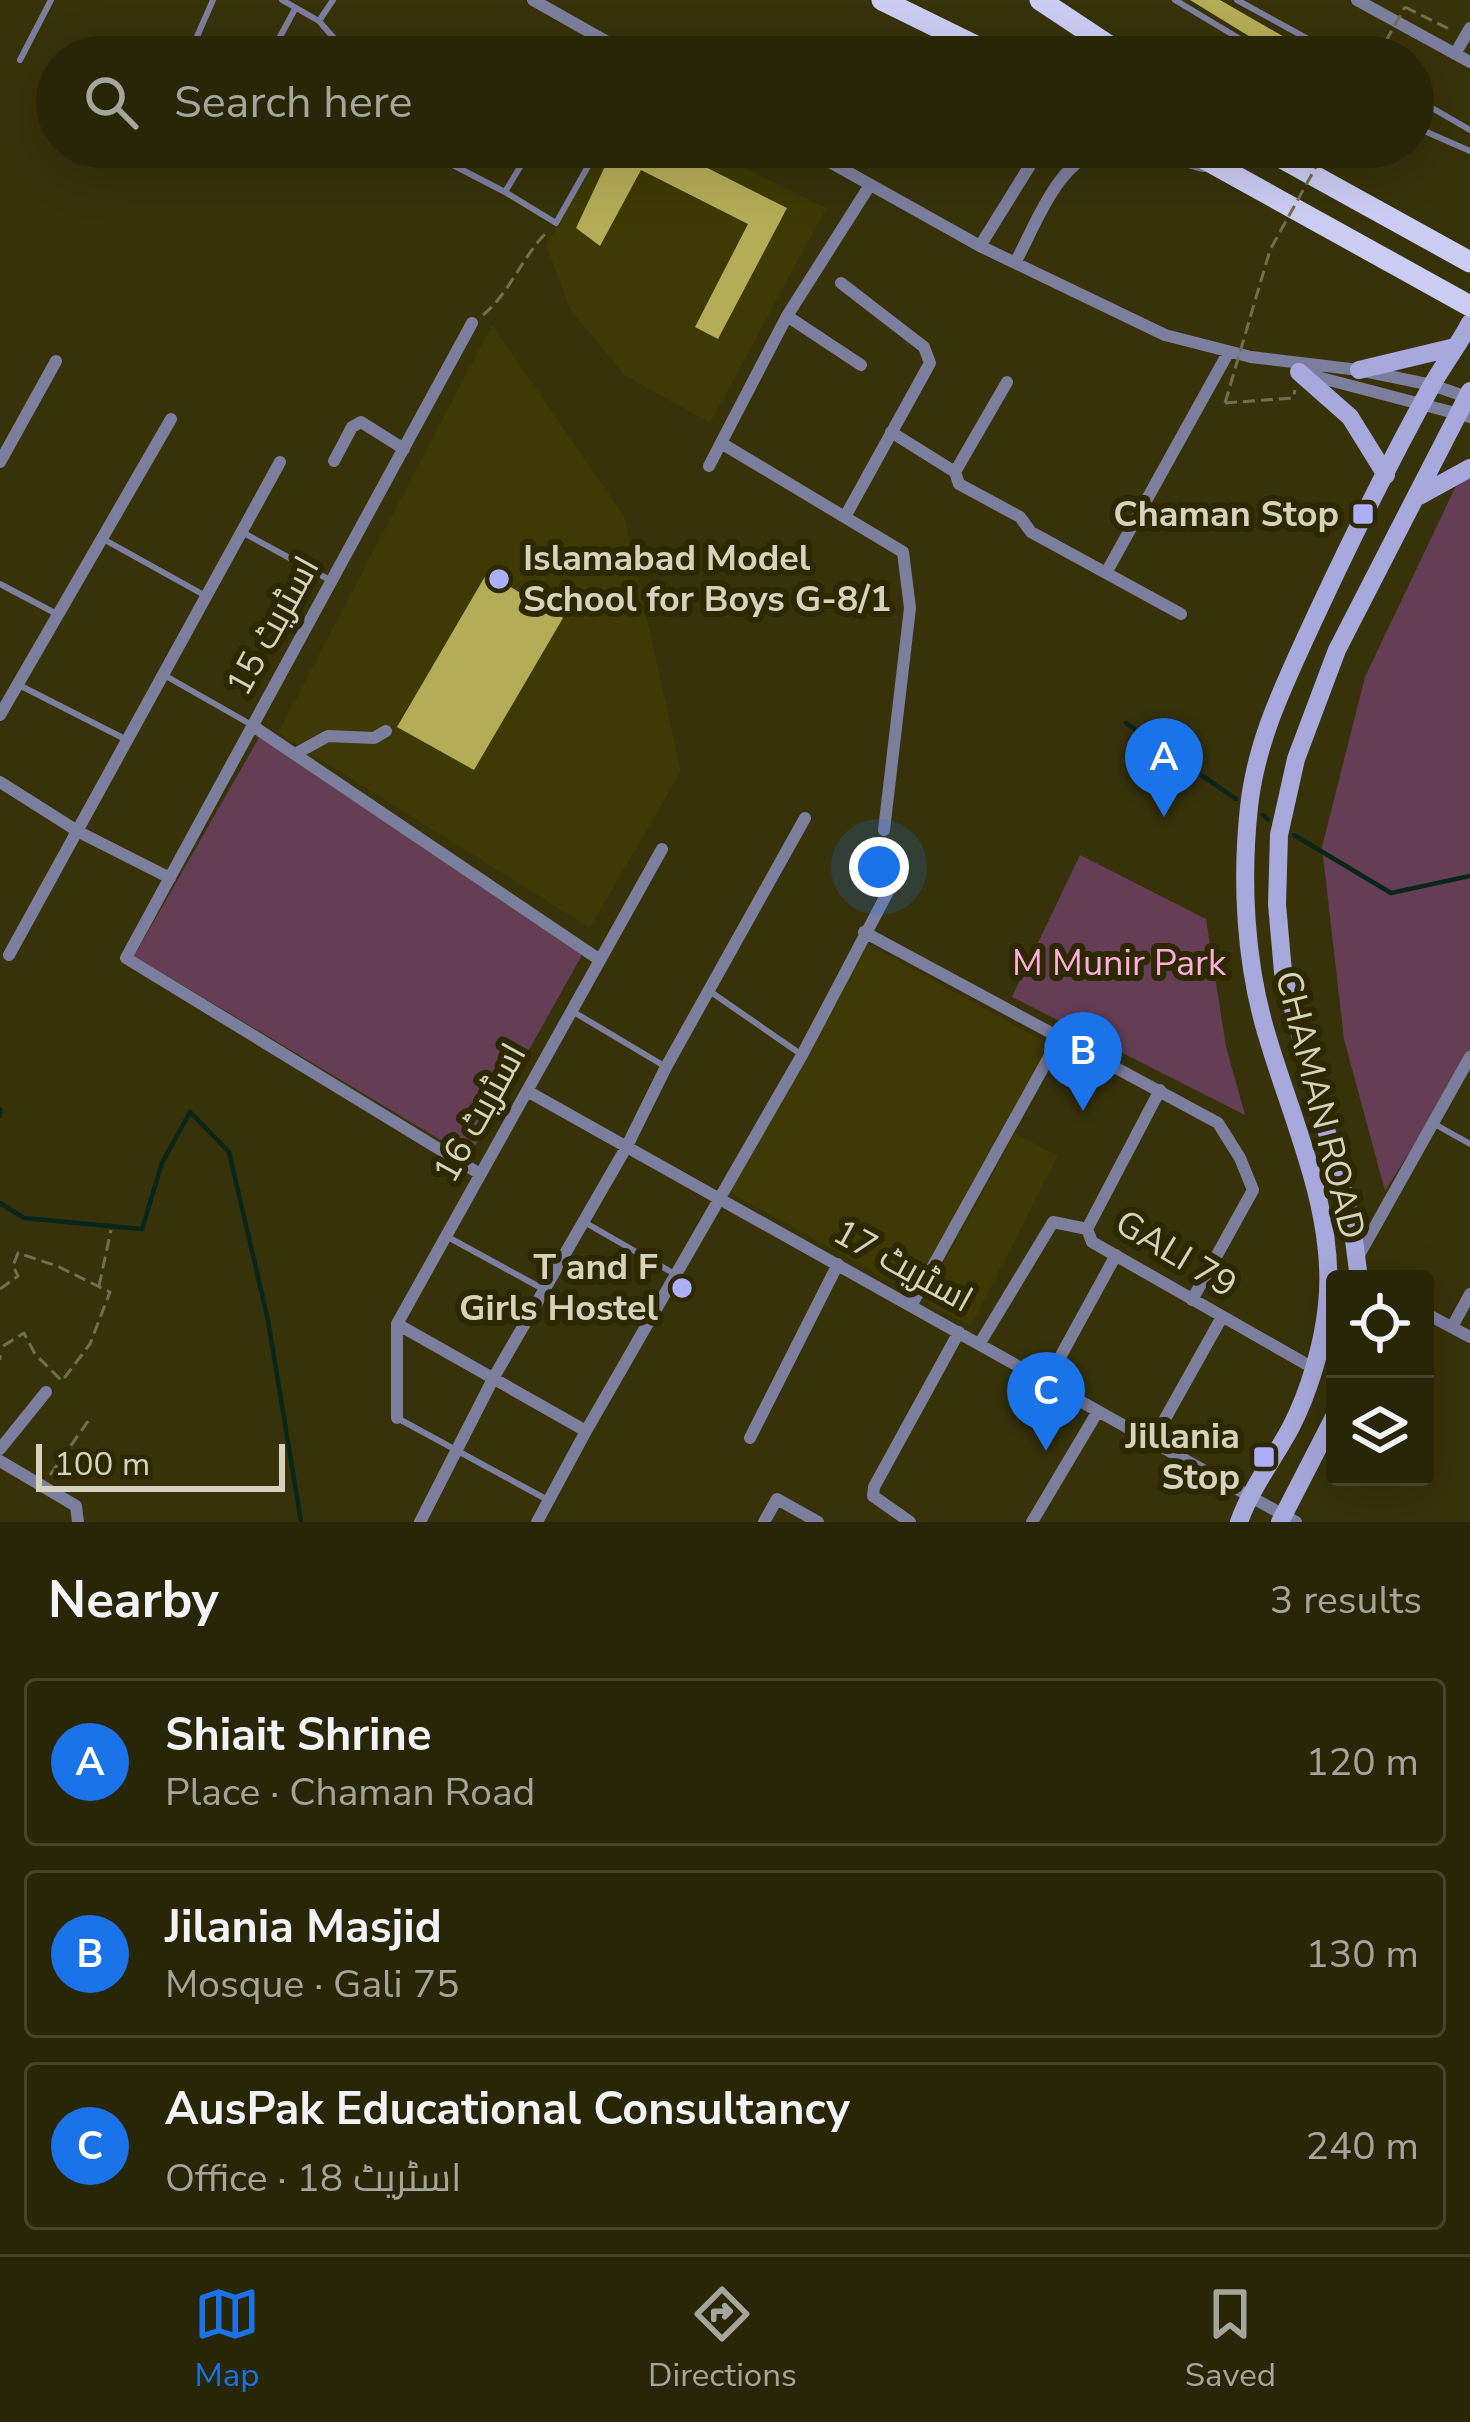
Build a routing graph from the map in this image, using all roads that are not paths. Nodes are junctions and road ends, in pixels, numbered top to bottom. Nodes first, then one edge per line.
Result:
1 (51, 0) edge
2 (213, 0) edge
3 (282, 0) edge
4 (333, 0) edge
5 (533, 0) edge
6 (882, 0) edge
7 (1040, 0) edge
8 (1175, 0) edge
9 (1237, 0) edge
10 (1357, 0) edge
11 (295, 9) junction
12 (319, 21) junction
13 (930, 25) junction
14 (1467, 33) edge
15 (197, 36) edge
16 (280, 36) edge
17 (332, 36) edge
18 (597, 36) edge
19 (943, 36) edge
20 (953, 36) edge
21 (1094, 36) edge
22 (1235, 36) edge
23 (1303, 36) edge
24 (1422, 36) edge
25 (1434, 42) edge
26 (1455, 54) junction
27 (20, 60) dead end
28 (1470, 62) edge
29 (1434, 109) edge
30 (1470, 130) edge
31 (1434, 135) edge
32 (1470, 151) edge
33 (460, 168) edge
34 (519, 168) edge
35 (587, 168) edge
36 (841, 168) edge
37 (1029, 168) edge
38 (1073, 168) edge
39 (1210, 168) edge
40 (1223, 168) edge
41 (1300, 168) edge
42 (1234, 174) junction
43 (870, 184) junction
44 (505, 192) junction
45 (980, 246) junction
46 (1470, 262) edge
47 (1016, 263) junction
48 (842, 283) dead end
49 (1470, 306) edge
50 (787, 316) junction
51 (472, 323) road end
52 (1463, 335) edge
53 (1228, 352) junction
54 (56, 361) dead end
55 (861, 365) dead end
56 (1291, 367) junction
57 (1360, 370) junction
58 (1437, 377) junction
59 (1006, 382) dead end
60 (1422, 404) junction
61 (1467, 404) edge
62 (171, 419) dead end
63 (891, 432) junction
64 (722, 443) junction
65 (404, 449) junction
66 (334, 461) dead end
67 (0, 462) edge
68 (280, 462) dead end
69 (709, 466) dead end
70 (1470, 468) edge
71 (955, 472) junction
72 (1386, 475) junction
73 (1419, 496) junction
74 (846, 515) junction
75 (242, 532) junction
76 (102, 538) junction
77 (1106, 573) junction
78 (332, 581) junction
79 (0, 584) edge
80 (207, 597) junction
81 (1181, 614) dead end
82 (58, 615) junction
83 (164, 675) junction
84 (18, 684) junction
85 (0, 715) edge
86 (253, 726) junction
87 (386, 731) dead end
88 (128, 741) junction
89 (295, 754) junction
90 (0, 782) edge
91 (806, 818) dead end
92 (884, 830) dead end
93 (79, 832) junction
94 (662, 849) dead end
95 (902, 865) dead end
96 (170, 878) junction
97 (864, 932) junction
98 (9, 956) dead end
99 (600, 960) junction
100 (709, 991) junction
101 (572, 1011) junction
102 (1058, 1039) junction
103 (802, 1055) junction
104 (1470, 1058) edge
105 (666, 1067) junction
106 (1160, 1090) junction
107 (527, 1091) junction
108 (1431, 1122) junction
109 (1470, 1144) edge
110 (627, 1146) junction
111 (480, 1174) junction
112 (720, 1197) junction
113 (583, 1222) junction
114 (1087, 1229) junction
115 (446, 1236) junction
116 (1116, 1255) junction
117 (1358, 1257) junction
118 (838, 1264) junction
119 (1359, 1270) edge
120 (676, 1275) junction
121 (543, 1289) junction
122 (1470, 1294) edge
123 (1192, 1300) junction
124 (912, 1304) junction
125 (1222, 1317) junction
126 (1434, 1318) edge
127 (397, 1324) junction
128 (1452, 1327) junction
129 (958, 1331) junction
130 (1470, 1337) edge
131 (980, 1343) junction
132 (1313, 1368) junction
133 (494, 1377) junction
134 (1048, 1381) junction
135 (46, 1392) dead end
136 (1098, 1411) junction
137 (397, 1418) joint
138 (586, 1431) junction
139 (1326, 1434) edge
140 (750, 1438) dead end
141 (1152, 1442) junction
142 (0, 1449) edge
143 (455, 1450) junction
144 (0, 1462) edge
145 (1248, 1498) junction
146 (549, 1501) junction
147 (1286, 1520) edge
148 (79, 1522) edge
149 (420, 1522) edge
150 (537, 1522) edge
151 (764, 1522) edge
152 (818, 1522) edge
153 (910, 1522) edge
154 (1032, 1522) edge
155 (1239, 1522) edge

1 - 27 lane
2 - 15 lane
3 - 11 lane
4 - 12 lane
5 - 18 street
6 - 13 main road
7 - 21 main road
8 - 22 lane
9 - 23 lane
10 - 24 street
11 - 12 lane
11 - 16 lane
12 - 17 lane
13 - 19 street
13 - 20 main road
14 - 26 street
25 - 26 street
26 - 28 street
29 - 30 lane
31 - 32 lane
33 - 44 lane
34 - 44 lane
35 - 44 lane
36 - 43 street
37 - 45 street
38 - 47 street
39 - 42 street
40 - 42 main road
41 - 46 main road
42 - 49 main road
43 - 45 street
43 - 50 street
45 - 47 street
47 - 53 street
48 - 63 street
50 - 55 street
50 - 64 street
51 - 65 street, اسٹریٹ 15
52 - 57 street
52 - 58 street, CHAMAN ROAD
53 - 56 street
53 - 77 street
54 - 67 street
56 - 57 street
56 - 60 street
56 - 72 street
57 - 58 street
58 - 60 street, CHAMAN ROAD
58 - 61 street
59 - 71 street
60 - 61 street
60 - 72 street, CHAMAN ROAD
61 - 73 street, CHAMAN ROAD
62 - 76 street
63 - 71 street
63 - 74 street
64 - 69 street
64 - 74 street
65 - 66 street
65 - 78 street, اسٹریٹ 15
68 - 75 street
70 - 73 street
71 - 77 street
72 - 132 street, CHAMAN ROAD
73 - 117 street, CHAMAN ROAD
74 - 92 street
75 - 78 lane
75 - 80 street
76 - 80 lane
76 - 82 street
77 - 81 street
78 - 86 street, اسٹریٹ 15
79 - 82 lane
80 - 83 street
82 - 84 street
83 - 86 lane
83 - 88 street
84 - 85 street
84 - 88 lane
86 - 89 street
86 - 96 street, اسٹریٹ 15
87 - 89 street
88 - 93 street
89 - 99 street
90 - 93 street
91 - 100 street
93 - 96 street
93 - 98 street
94 - 99 street, اسٹریٹ 16
95 - 97 street
96 - 111 street, اسٹریٹ 15
97 - 102 street
97 - 103 street
99 - 101 street, اسٹریٹ 16
100 - 103 lane
100 - 105 street
101 - 105 lane
101 - 107 street, اسٹریٹ 16
102 - 106 street
102 - 124 street
103 - 112 street
104 - 108 street
105 - 110 street
106 - 114 street, GALI 79
106 - 123 street
107 - 110 street, اسٹریٹ 17
107 - 111 street, اسٹریٹ 16
108 - 109 lane
108 - 117 street
110 - 112 street, اسٹریٹ 17
110 - 113 street
111 - 115 street, اسٹریٹ 16
112 - 118 street, اسٹریٹ 17
112 - 120 street
113 - 120 lane
113 - 121 street
114 - 116 street, GALI 79
114 - 131 street
115 - 121 lane
115 - 127 street, اسٹریٹ 16
116 - 123 street, GALI 79
116 - 134 street
117 - 119 street, CHAMAN ROAD
118 - 124 street, اسٹریٹ 17
118 - 140 street
120 - 138 street
121 - 133 street
122 - 128 street
123 - 125 street, GALI 79
124 - 129 street, اسٹریٹ 17
125 - 132 street, GALI 79
125 - 141 street
126 - 128 street
127 - 133 street
127 - 137 street, اسٹریٹ 16
128 - 130 street
129 - 131 street, اسٹریٹ 17
129 - 153 street
131 - 134 street, اسٹریٹ 17
132 - 145 street, CHAMAN ROAD
133 - 138 street
133 - 143 street
134 - 136 street, اسٹریٹ 17
135 - 142 street
136 - 141 street, اسٹریٹ 17
136 - 154 street
137 - 143 lane
138 - 146 street
139 - 147 street
141 - 145 street, اسٹریٹ 17
143 - 146 lane
143 - 149 street
144 - 148 street
145 - 147 street, اسٹریٹ 17
145 - 155 street, CHAMAN ROAD
146 - 150 street
151 - 152 street

